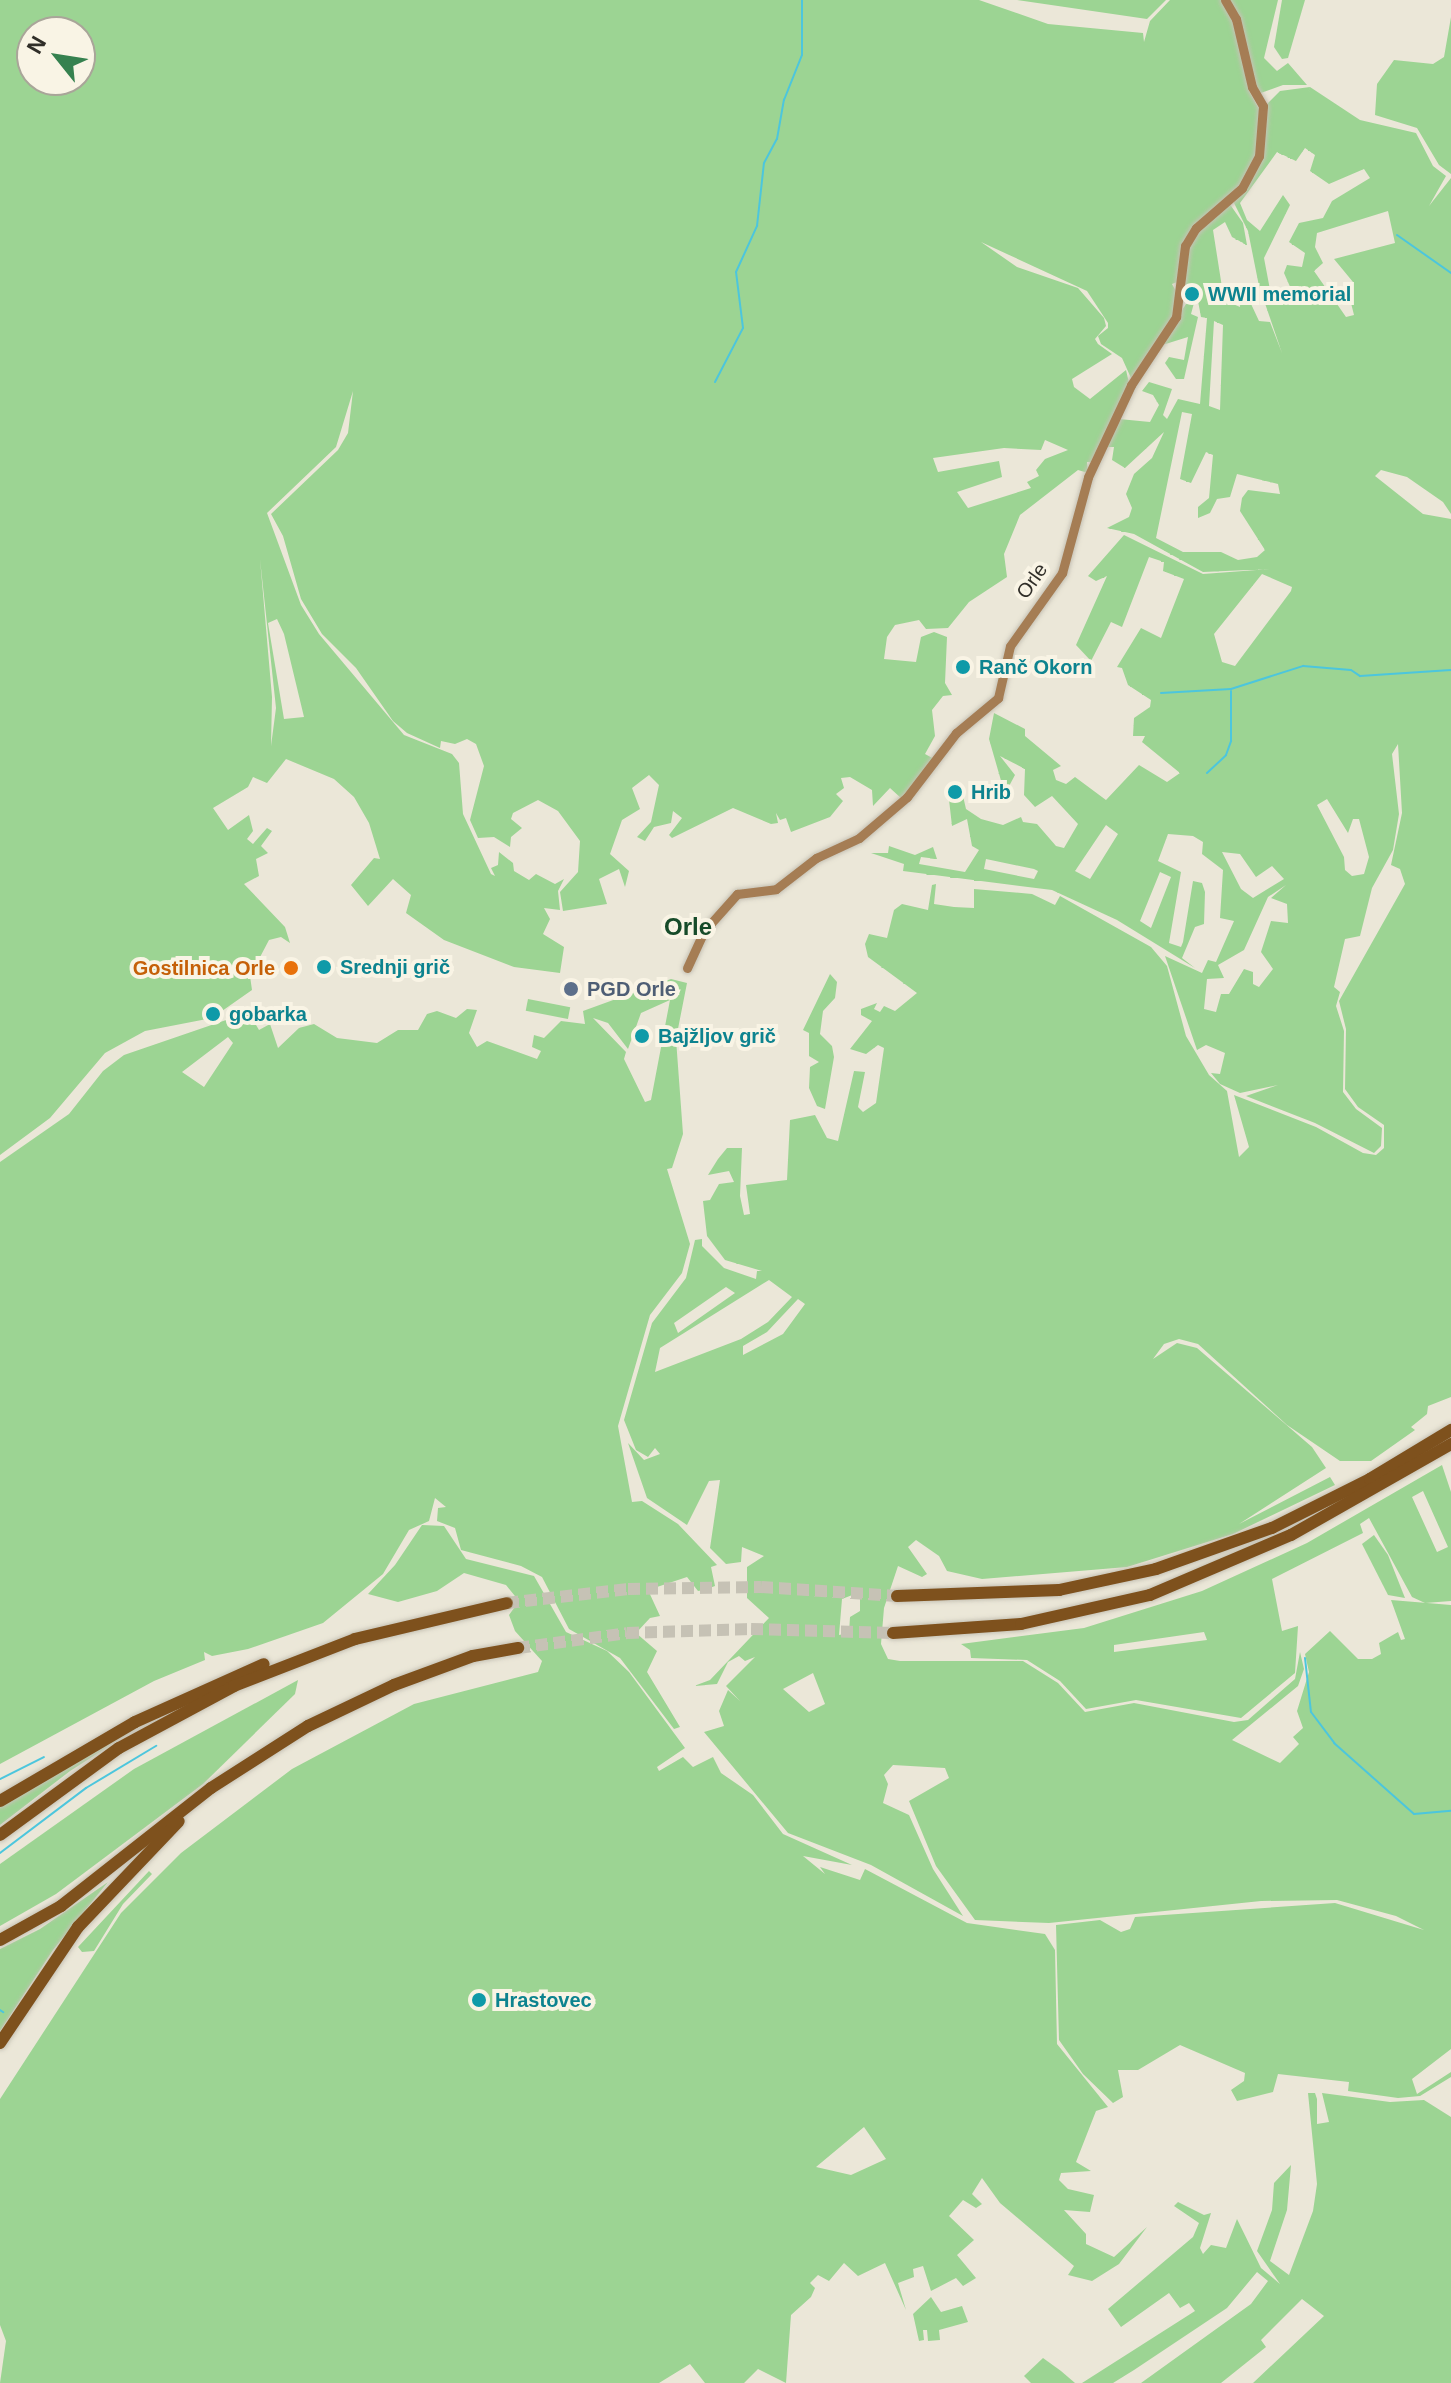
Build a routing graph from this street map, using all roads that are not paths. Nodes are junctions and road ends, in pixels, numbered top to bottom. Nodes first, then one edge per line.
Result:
1 (1225, 0) edge
2 (687, 968) dead end
3 (1451, 1430) edge
4 (1451, 1444) edge
5 (897, 1596) tunnel mouth
6 (507, 1603) tunnel mouth
7 (893, 1633) tunnel mouth
8 (518, 1648) tunnel mouth
9 (303, 1656) junction
10 (241, 1766) junction
11 (0, 1801) edge
12 (0, 1835) edge
13 (0, 1940) edge
14 (0, 2043) edge

1 - 2 street, Orle
3 - 5 highway
4 - 7 highway
6 - 9 highway
8 - 10 highway
9 - 11 highway
9 - 12 highway
10 - 13 highway
10 - 14 highway

